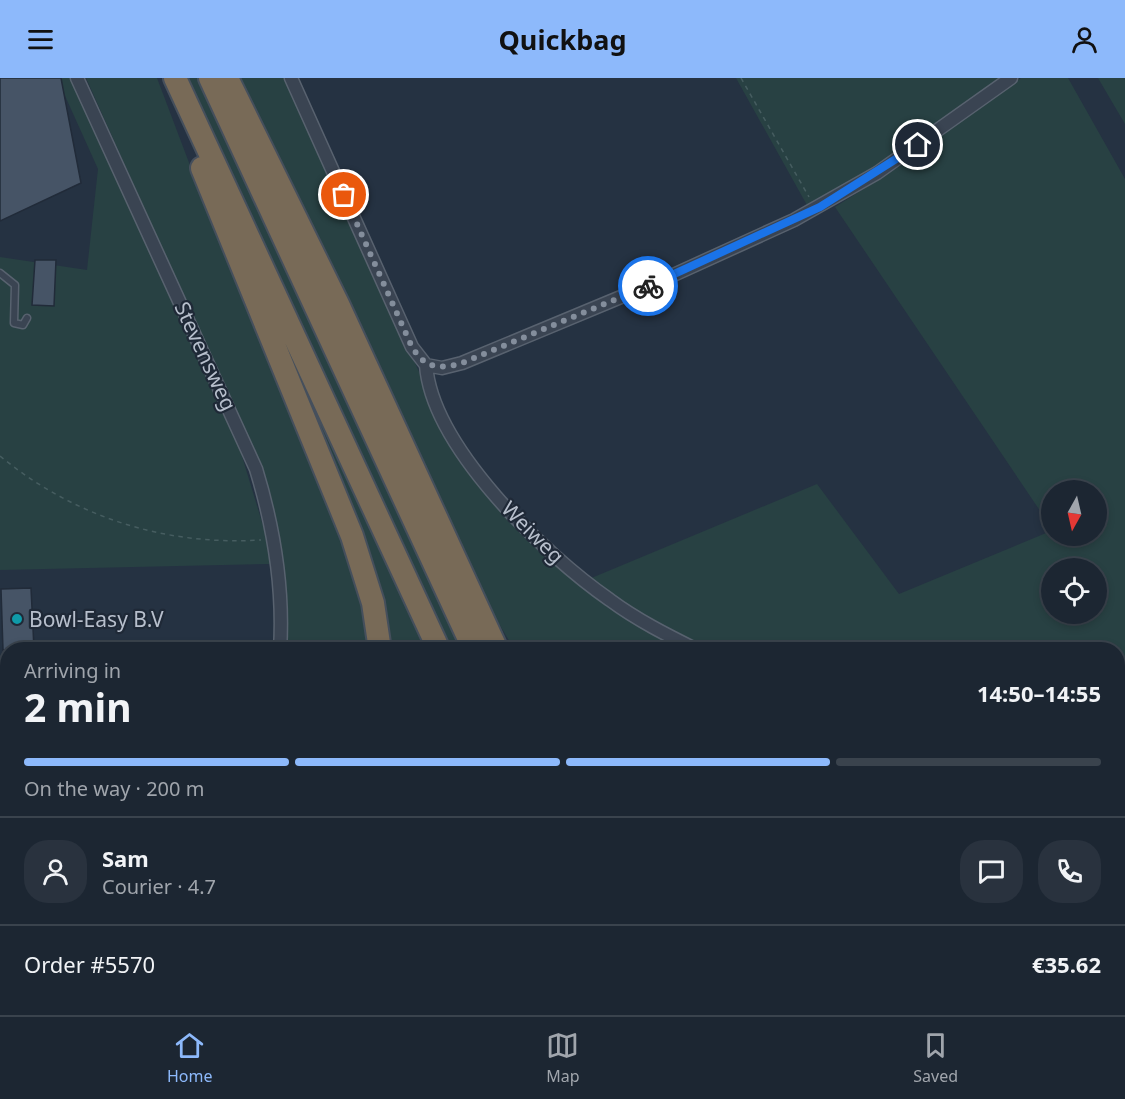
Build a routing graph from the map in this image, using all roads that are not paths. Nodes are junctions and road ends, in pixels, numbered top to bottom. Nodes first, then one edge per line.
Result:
1 (77, 78) edge
2 (174, 78) edge
3 (210, 78) edge
4 (227, 78) edge
5 (291, 78) edge
6 (1011, 78) edge
7 (0, 273) edge
8 (27, 318) dead end
9 (426, 365) junction
10 (280, 642) edge
11 (379, 642) edge
12 (435, 642) edge
13 (470, 642) edge
14 (493, 642) edge
15 (680, 642) edge

1 - 10 street, Stevensweg
2 - 11 highway
2 - 12 highway
3 - 13 highway
4 - 14 highway
5 - 9 street
6 - 9 street
7 - 8 lane
9 - 15 street, Weiweg

